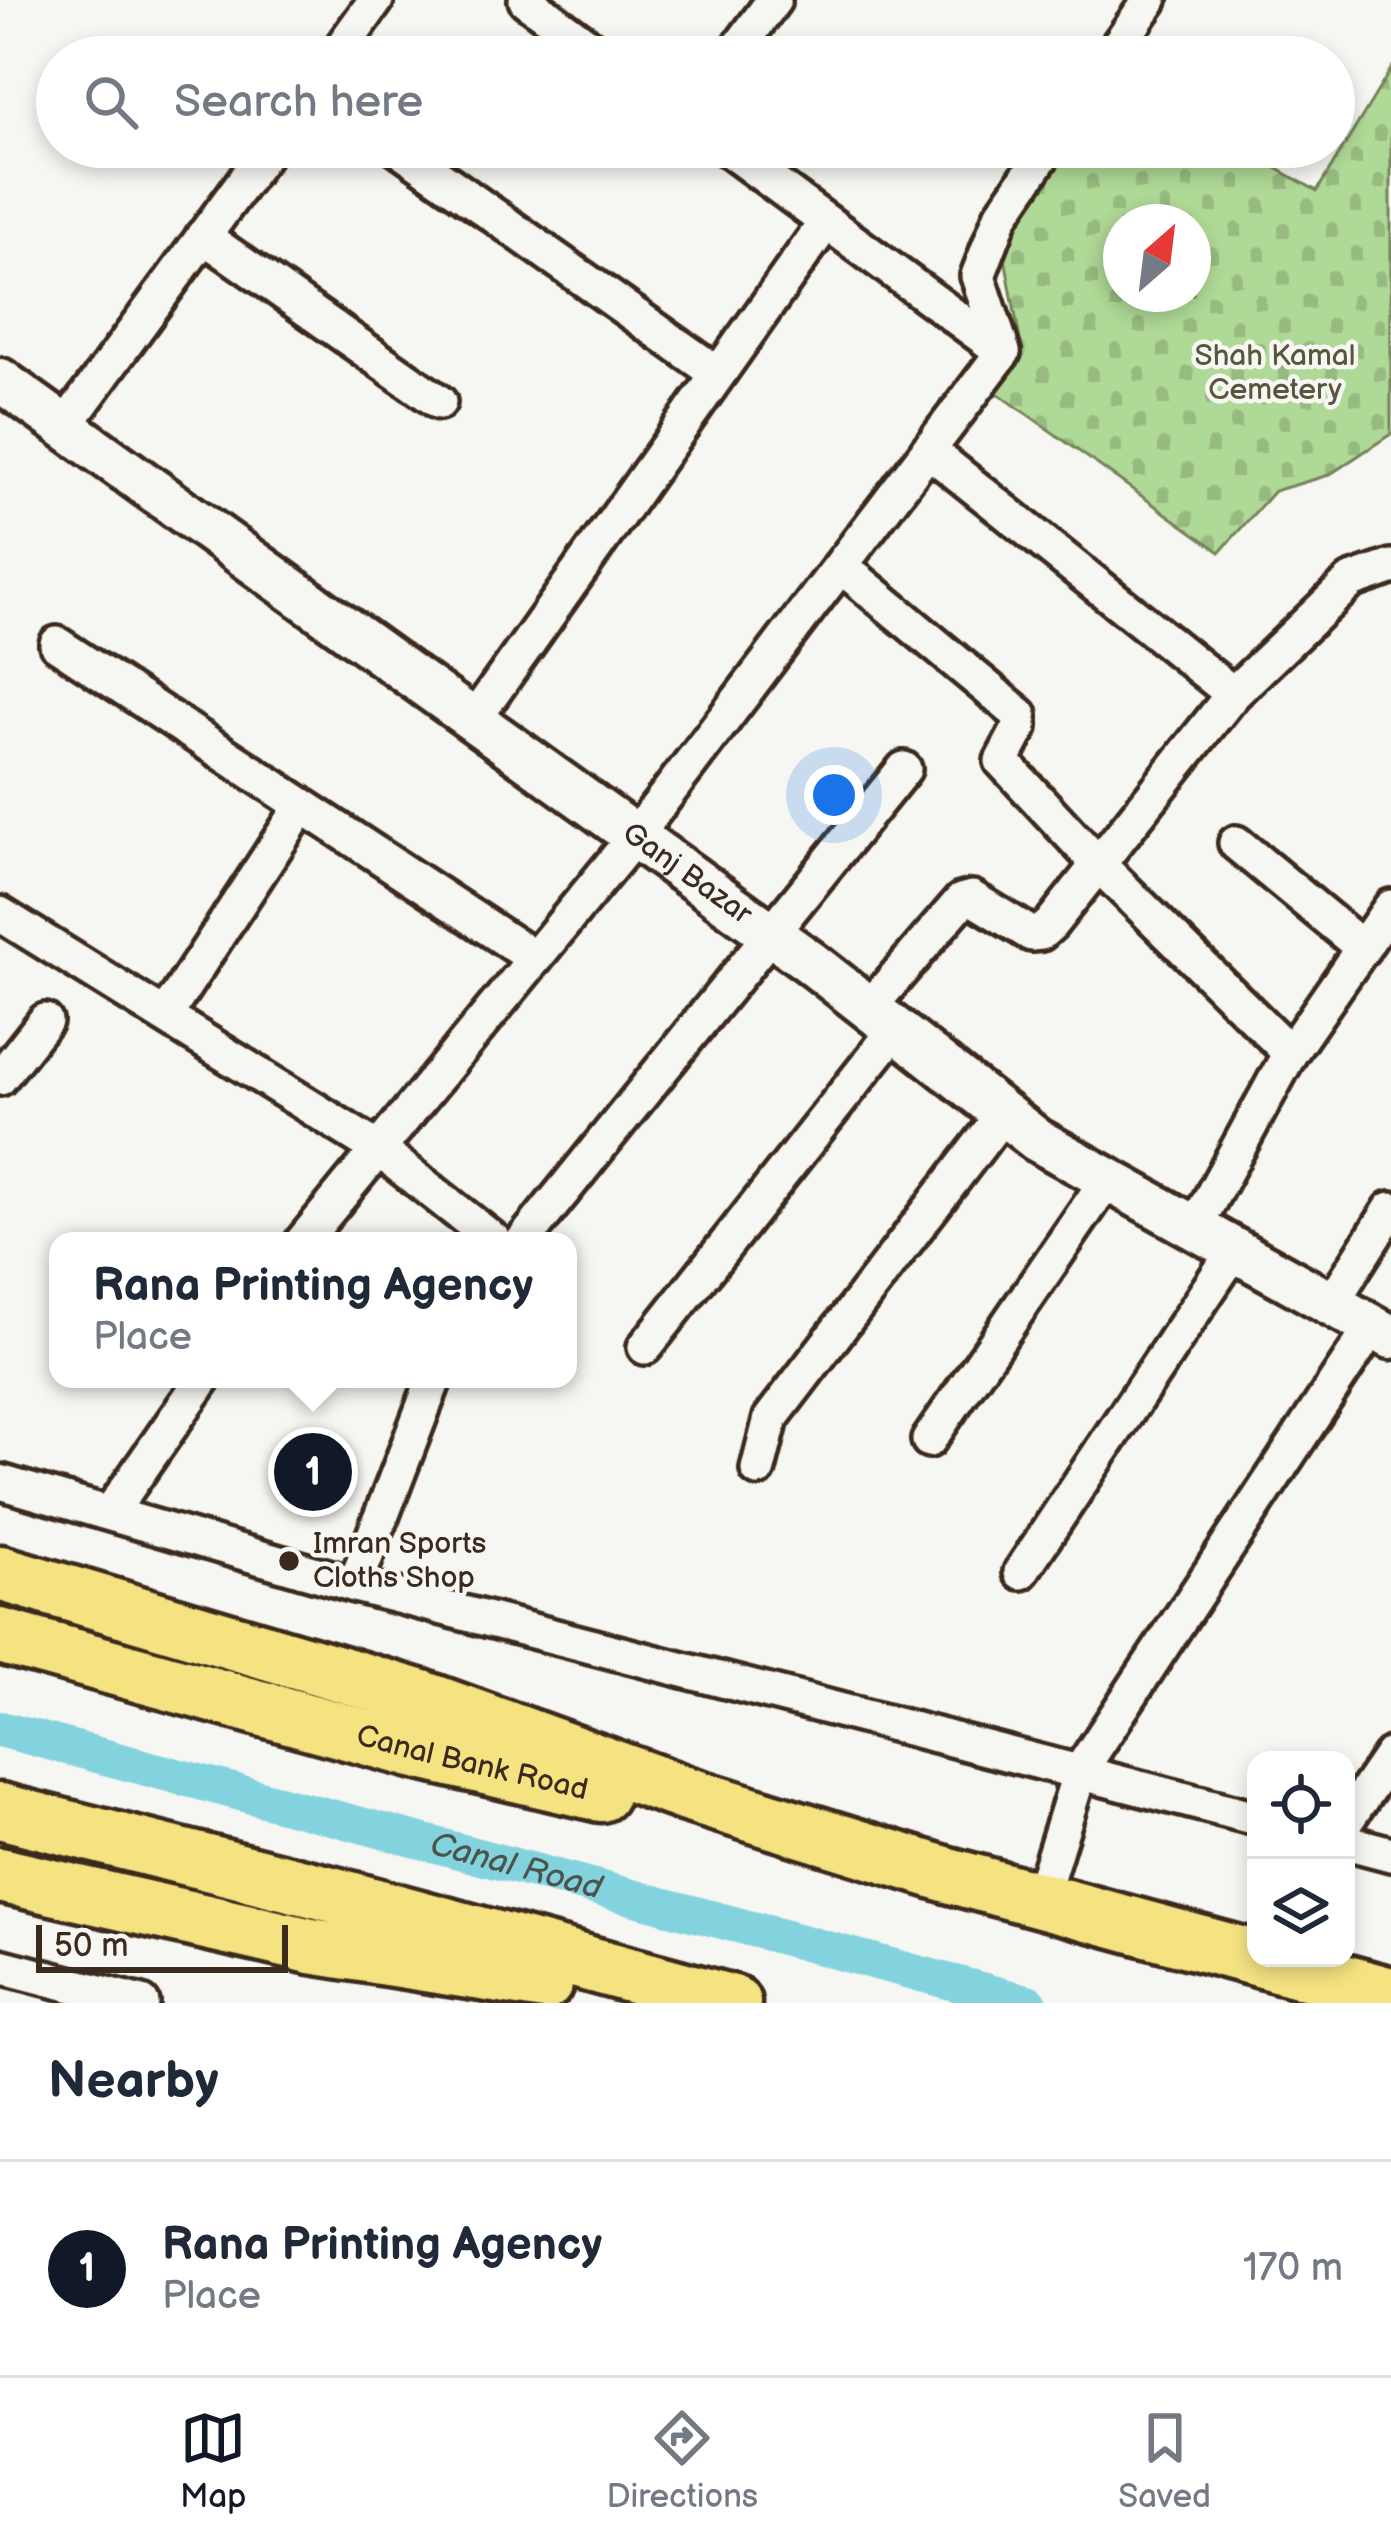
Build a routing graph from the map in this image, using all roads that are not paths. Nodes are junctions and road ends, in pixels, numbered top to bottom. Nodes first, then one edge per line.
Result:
1 (376, 0) edge
2 (526, 0) edge
3 (774, 0) edge
4 (1150, 0) edge
5 (349, 36) edge
6 (575, 36) edge
7 (747, 36) edge
8 (1125, 36) edge
9 (253, 168) edge
10 (427, 168) edge
11 (753, 168) edge
12 (1033, 168) edge
13 (826, 222) junction
14 (203, 236) junction
15 (1003, 352) junction
16 (718, 374) junction
17 (0, 380) edge
18 (439, 402) dead end
19 (65, 426) junction
20 (928, 450) junction
21 (1391, 567) edge
22 (854, 577) dead end
23 (57, 644) dead end
24 (1233, 694) junction
25 (475, 718) junction
26 (904, 769) dead end
27 (302, 806) junction
28 (636, 835) junction
29 (1236, 843) dead end
30 (1097, 863) junction
31 (1391, 907) edge
32 (0, 914) edge
33 (772, 934) junction
34 (1364, 948) junction
35 (534, 958) junction
36 (165, 1016) junction
37 (882, 1019) junction
38 (44, 1021) dead end
39 (1290, 1053) junction
40 (0, 1078) edge
41 (1004, 1114) junction
42 (378, 1149) junction
43 (1107, 1180) junction
44 (1391, 1209) edge
45 (1194, 1229) junction
46 (310, 1232) edge
47 (484, 1232) edge
48 (531, 1232) edge
49 (1234, 1251) junction
50 (1331, 1304) junction
51 (1382, 1332) edge
52 (645, 1347) dead end
53 (197, 1388) edge
54 (431, 1388) edge
55 (929, 1440) dead end
56 (758, 1469) dead end
57 (0, 1482) edge
58 (110, 1513) junction
59 (1022, 1572) dead end
60 (0, 1573) edge
61 (355, 1585) junction
62 (0, 1636) edge
63 (1391, 1755) edge
64 (1080, 1772) junction
65 (1355, 1808) edge
66 (0, 1811) edge
67 (1247, 1816) edge
68 (1355, 1844) edge
69 (1391, 1854) edge
70 (0, 1875) edge
71 (949, 1875) junction
72 (1040, 1900) junction
73 (0, 1966) edge
74 (1391, 1995) edge
75 (142, 2003) edge
76 (666, 2003) edge
77 (733, 2003) edge

1 - 5 street
2 - 6 street
3 - 7 street
4 - 8 street
9 - 14 street
10 - 16 street
11 - 13 street
12 - 15 street
13 - 15 street
13 - 16 street
14 - 18 street
14 - 19 street
15 - 20 street
16 - 25 street
17 - 19 street, Ganj Bazar
19 - 25 street, Ganj Bazar
20 - 24 street
20 - 28 street
21 - 24 street
22 - 30 street
23 - 27 street
24 - 30 street
25 - 28 street, Ganj Bazar
26 - 33 street
27 - 35 street
27 - 36 street
28 - 33 street, Ganj Bazar
28 - 35 street
29 - 34 street
30 - 37 street
30 - 39 street
31 - 34 street
32 - 36 street
33 - 37 street, Ganj Bazar
33 - 48 street
34 - 39 street
35 - 42 street
36 - 42 street
37 - 41 street, Ganj Bazar
37 - 52 street
38 - 40 street
39 - 45 street
41 - 43 street, Ganj Bazar
41 - 56 street
42 - 46 street
42 - 47 street
43 - 45 street, Ganj Bazar
43 - 55 street
44 - 50 street
45 - 49 street, Ganj Bazar
49 - 50 street, Ganj Bazar
49 - 59 street
50 - 51 street, Ganj Bazar
51 - 64 street
53 - 58 street
54 - 61 street
57 - 58 street
58 - 61 street
60 - 71 highway
61 - 64 street
62 - 71 highway, Canal Bank Road
63 - 65 street
64 - 67 street
64 - 72 street
66 - 77 highway
68 - 69 street
70 - 76 highway
71 - 72 highway
72 - 74 highway
73 - 75 street

